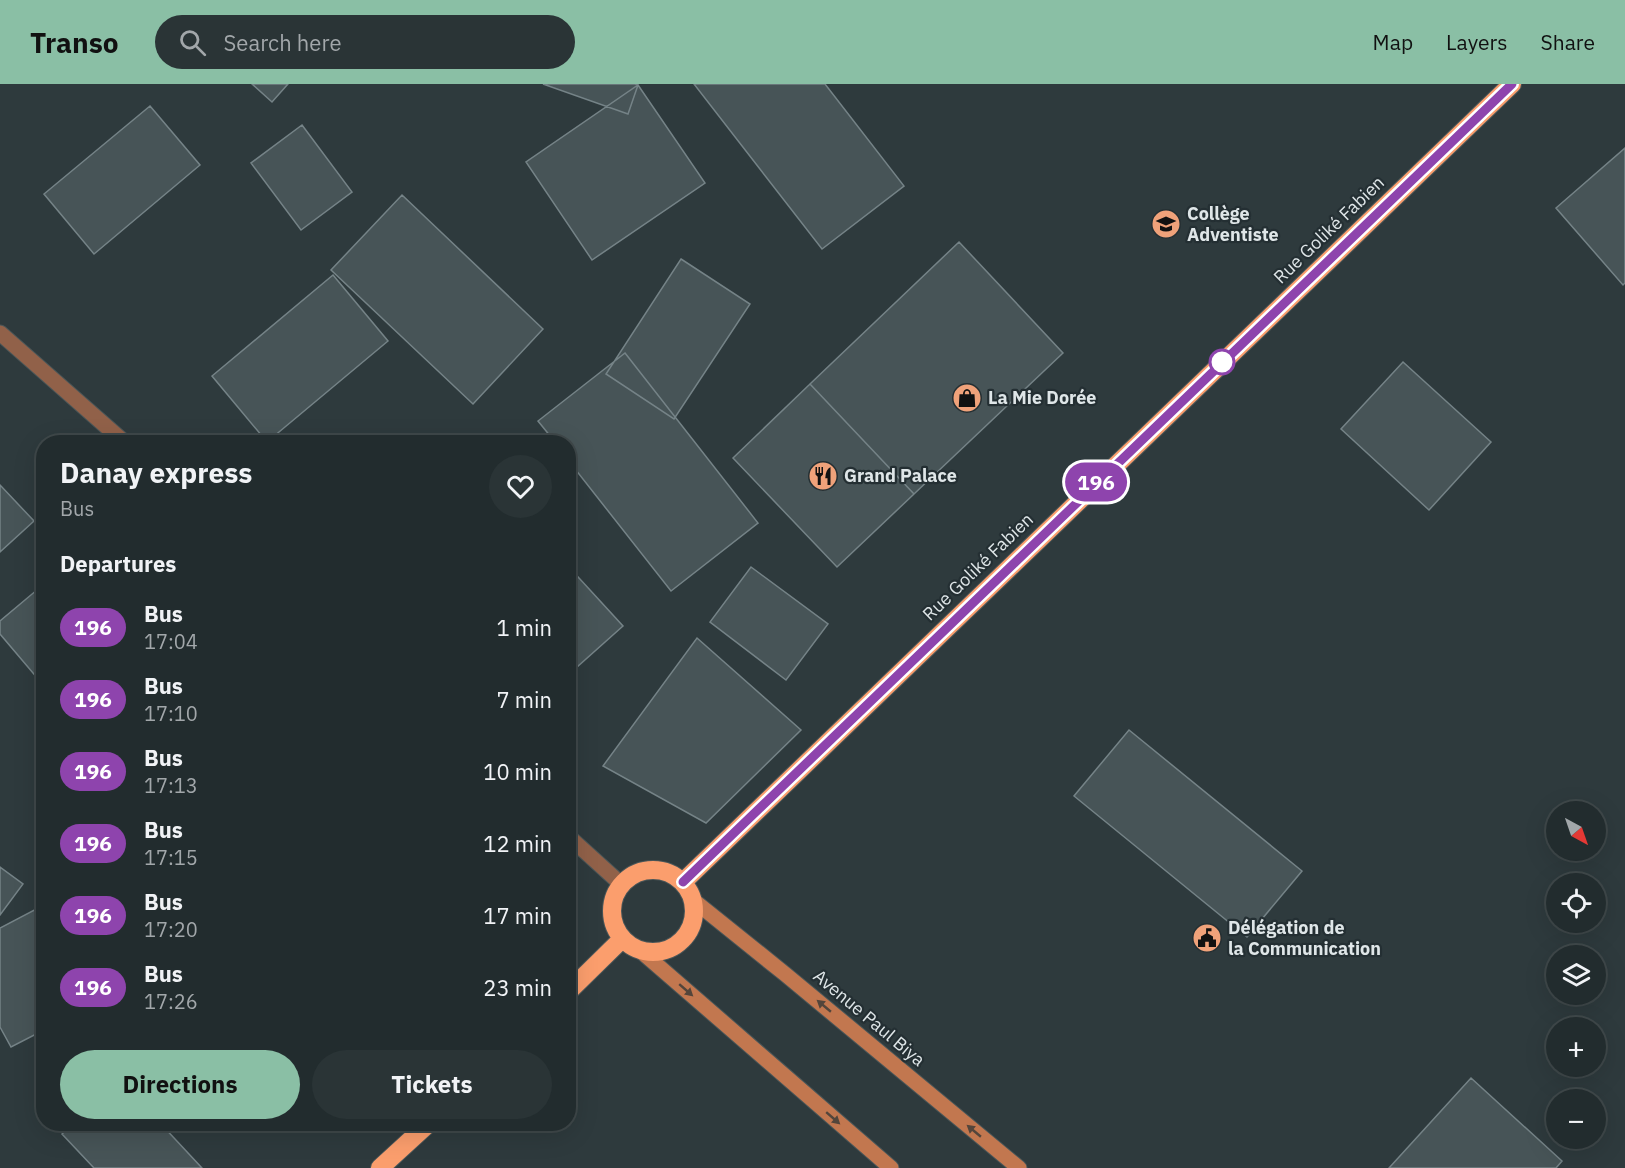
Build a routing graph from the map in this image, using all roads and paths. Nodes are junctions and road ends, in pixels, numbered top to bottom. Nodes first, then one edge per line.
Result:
1 (1512, 84) edge
2 (0, 333) edge
3 (116, 435) edge
4 (576, 843) edge
5 (683, 882) junction
6 (621, 884) junction
7 (693, 900) junction
8 (622, 939) junction
9 (642, 952) junction
10 (576, 984) edge
11 (420, 1131) edge
12 (380, 1168) edge
13 (891, 1168) edge
14 (1019, 1168) edge

1 - 5 highway, Rue Goliké Fabien
2 - 3 street
4 - 6 street
5 - 6 highway
5 - 7 highway
6 - 8 highway
7 - 9 highway
14 -> 7 street, Avenue Paul Biya
8 - 9 highway
8 - 10 highway
9 -> 13 street
11 - 12 highway

